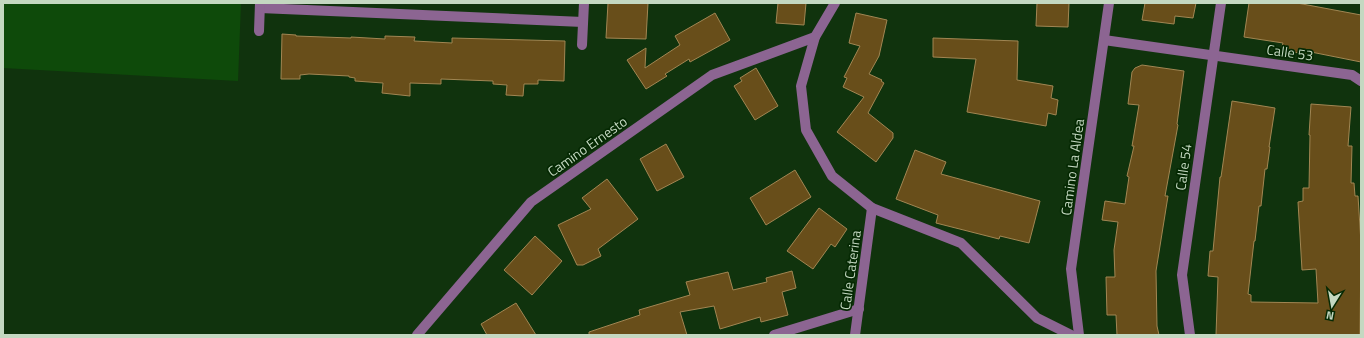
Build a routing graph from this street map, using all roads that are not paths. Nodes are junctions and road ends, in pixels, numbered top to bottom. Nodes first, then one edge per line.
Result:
1 (584, 3) edge
2 (835, 3) edge
3 (1109, 3) edge
4 (1221, 3) edge
5 (260, 5) edge
6 (583, 22) junction
7 (259, 31) dead end
8 (815, 37) junction
9 (1104, 40) junction
10 (582, 45) dead end
11 (1213, 55) junction
12 (1361, 81) edge
13 (872, 208) junction
14 (859, 309) junction
15 (417, 335) edge
16 (774, 335) edge
17 (855, 335) edge
18 (1071, 335) edge
19 (1078, 335) edge
20 (1190, 335) edge

1 - 6 street
2 - 8 street
3 - 9 street, Camino La Aldea
4 - 11 street, Calle 54
5 - 6 street
5 - 7 street
6 - 10 street
8 - 13 street
8 - 15 street, Camino Ernesto
9 - 11 street, Calle 53
9 - 19 street, Camino La Aldea
11 - 12 street, Calle 53
11 - 20 street, Calle 54
13 - 14 street, Calle Caterina
13 - 18 street
14 - 16 street
14 - 17 street, Calle Caterina

